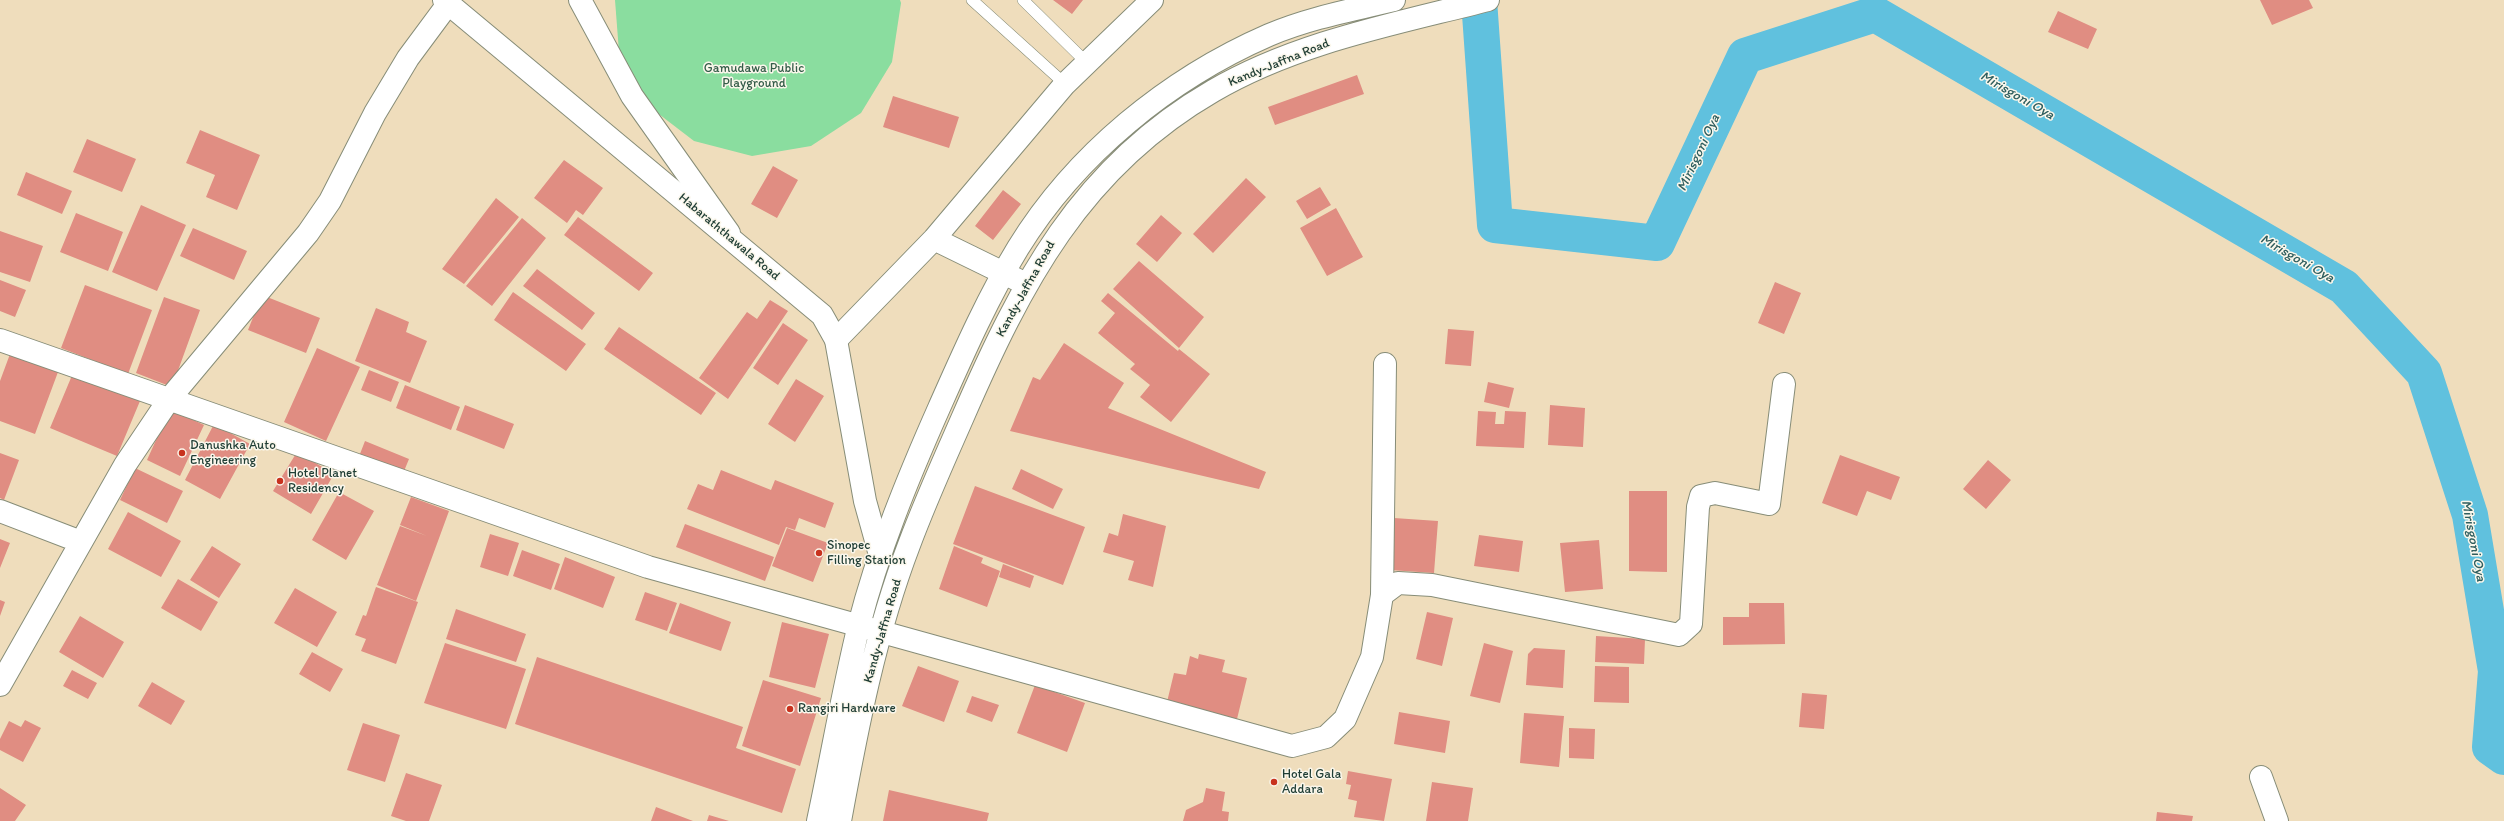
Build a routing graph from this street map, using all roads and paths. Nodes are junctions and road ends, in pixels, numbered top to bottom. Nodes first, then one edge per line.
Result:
1 (580, 0) edge
2 (972, 0) edge
3 (1023, 0) edge
4 (1152, 0) edge
5 (1488, 0) edge
6 (446, 2) edge
7 (1384, 3) edge
8 (1086, 62) junction
9 (1065, 84) junction
10 (934, 239) junction
11 (736, 242) junction
12 (1003, 273) junction
13 (1026, 284) junction
14 (0, 340) edge
15 (836, 340) junction
16 (1385, 364) dead end
17 (1784, 384) dead end
18 (170, 398) junction
19 (0, 511) edge
20 (81, 542) junction
21 (880, 555) junction
22 (1382, 595) junction
23 (859, 625) junction
24 (882, 633) junction
25 (0, 685) edge
26 (2261, 777) dead end
27 (818, 821) edge
28 (840, 821) edge
29 (2277, 821) edge

1 - 11 main road
2 - 9 lane
3 - 8 lane
4 - 8 main road
5 - 13 main road, Kandy-Jaffna Road
6 - 11 main road, Habaraththawala Road
6 - 18 main road
7 - 12 main road, Kandy-Jaffna Road
8 - 9 main road
9 - 10 main road
10 - 12 main road
10 - 15 main road
11 - 15 main road, Habaraththawala Road
12 - 13 main road
12 - 21 main road, Kandy-Jaffna Road
13 - 24 main road, Kandy-Jaffna Road
14 - 18 main road
15 - 21 main road, Habaraththawala Road
16 - 22 main road
17 - 22 main road
18 - 20 main road
18 - 23 main road
19 - 20 main road
20 - 25 main road
21 - 23 main road, Kandy-Jaffna Road
22 - 24 main road
23 - 24 main road
23 - 27 main road, Kandy-Jaffna Road
24 - 28 main road, Kandy-Jaffna Road
26 - 29 main road

